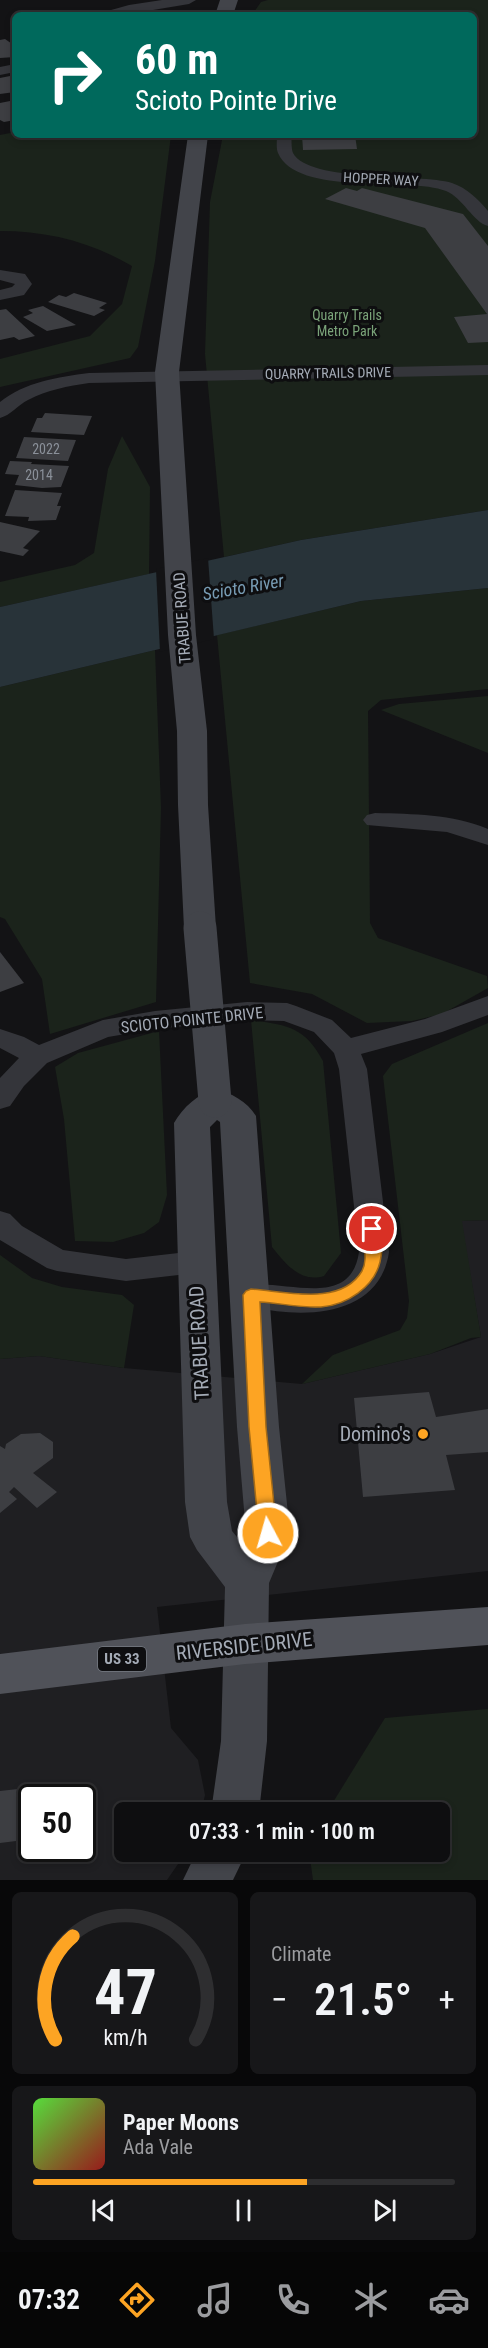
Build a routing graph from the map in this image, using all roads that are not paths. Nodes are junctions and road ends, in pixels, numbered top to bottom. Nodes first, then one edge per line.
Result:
1 (189, 0) edge
2 (119, 12) edge
3 (198, 138) edge
4 (284, 138) edge
5 (488, 221) edge
6 (0, 275) edge
7 (0, 294) edge
8 (488, 369) edge
9 (167, 375) junction
10 (0, 412) edge
11 (375, 820) dead end
12 (488, 838) edge
13 (488, 1005) edge
14 (0, 1038) edge
15 (346, 1050) junction
16 (37, 1056) junction
17 (0, 1099) edge
18 (215, 1101) junction
19 (0, 1222) edge
20 (196, 1262) junction
21 (251, 1295) junction
22 (247, 1583) junction
23 (488, 1626) edge
24 (244, 1644) junction
25 (0, 1674) edge
26 (235, 1802) edge
27 (217, 1862) edge
28 (207, 1880) edge

1 - 2 street
3 - 9 main road, TRABUE ROAD
4 - 5 street, HOPPER WAY
6 - 7 street
8 - 9 street, QUARRY TRAILS DRIVE
9 - 10 street, QUARRY TRAILS DRIVE
9 - 18 main road, TRABUE ROAD, bridge
11 - 12 street
13 - 15 street
14 - 16 street
15 - 16 street, SCIOTO POINTE DRIVE
15 - 21 street, SCIOTO POINTE DRIVE
16 - 17 street, SCIOTO POINTE DRIVE
18 - 20 main road, TRABUE ROAD
18 - 21 main road
19 - 20 street
20 - 22 main road, TRABUE ROAD
21 - 22 main road
22 - 24 main road
23 - 24 main road, RIVERSIDE DRIVE / US 33
24 - 25 main road, RIVERSIDE DRIVE / US 33
24 - 26 main road
27 - 28 main road

